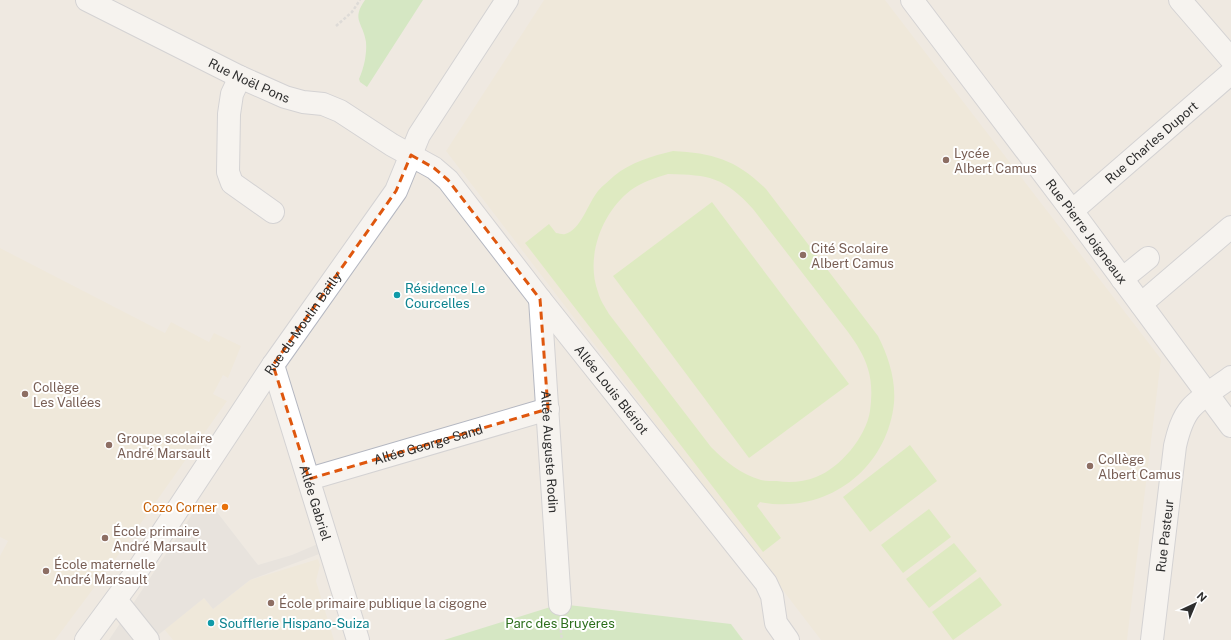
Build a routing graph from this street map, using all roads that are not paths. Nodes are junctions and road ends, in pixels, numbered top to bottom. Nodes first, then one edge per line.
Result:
1 (87, 0) edge
2 (507, 0) edge
3 (912, 0) edge
4 (1180, 0) edge
5 (1231, 59) edge
6 (1231, 73) edge
7 (240, 77) junction
8 (411, 155) junction
9 (1072, 211) junction
10 (273, 212) dead end
11 (1231, 227) edge
12 (1148, 258) dead end
13 (1122, 279) junction
14 (540, 299) junction
15 (1141, 304) junction
16 (274, 365) junction
17 (1231, 377) edge
18 (1208, 394) junction
19 (548, 409) junction
20 (1231, 426) edge
21 (309, 479) junction
22 (116, 600) junction
23 (560, 604) dead end
24 (86, 640) edge
25 (148, 640) edge
26 (358, 640) edge
27 (788, 640) edge
28 (1152, 640) edge

1 - 7 street, Rue Noël Pons
2 - 8 street, Rue du Moulin Bailly
3 - 9 street, Rue Pierre Joigneaux
4 - 5 street
6 - 9 street, Rue Charles Duport
7 - 8 street, Rue Noël Pons
7 - 10 street
8 - 14 street, Allée Louis Blériot
8 - 16 street, Rue du Moulin Bailly
9 - 13 street, Rue Pierre Joigneaux
11 - 15 street
12 - 13 street
13 - 15 street, Rue Pierre Joigneaux
14 - 19 street, Allée Auguste Rodin
14 - 27 street, Allée Louis Blériot
15 - 18 street, Rue Pierre Joigneaux
16 - 21 street, Allée Gabriel
16 - 22 street, Rue du Moulin Bailly
17 - 18 street, Rue Pasteur
18 - 20 street, Rue Pierre Joigneaux
18 - 28 street, Rue Pasteur
19 - 21 street, Allée George Sand
19 - 23 street, Allée Auguste Rodin
21 - 26 street, Allée Gabriel
22 - 24 street, Rue du Moulin Bailly
22 - 25 street

